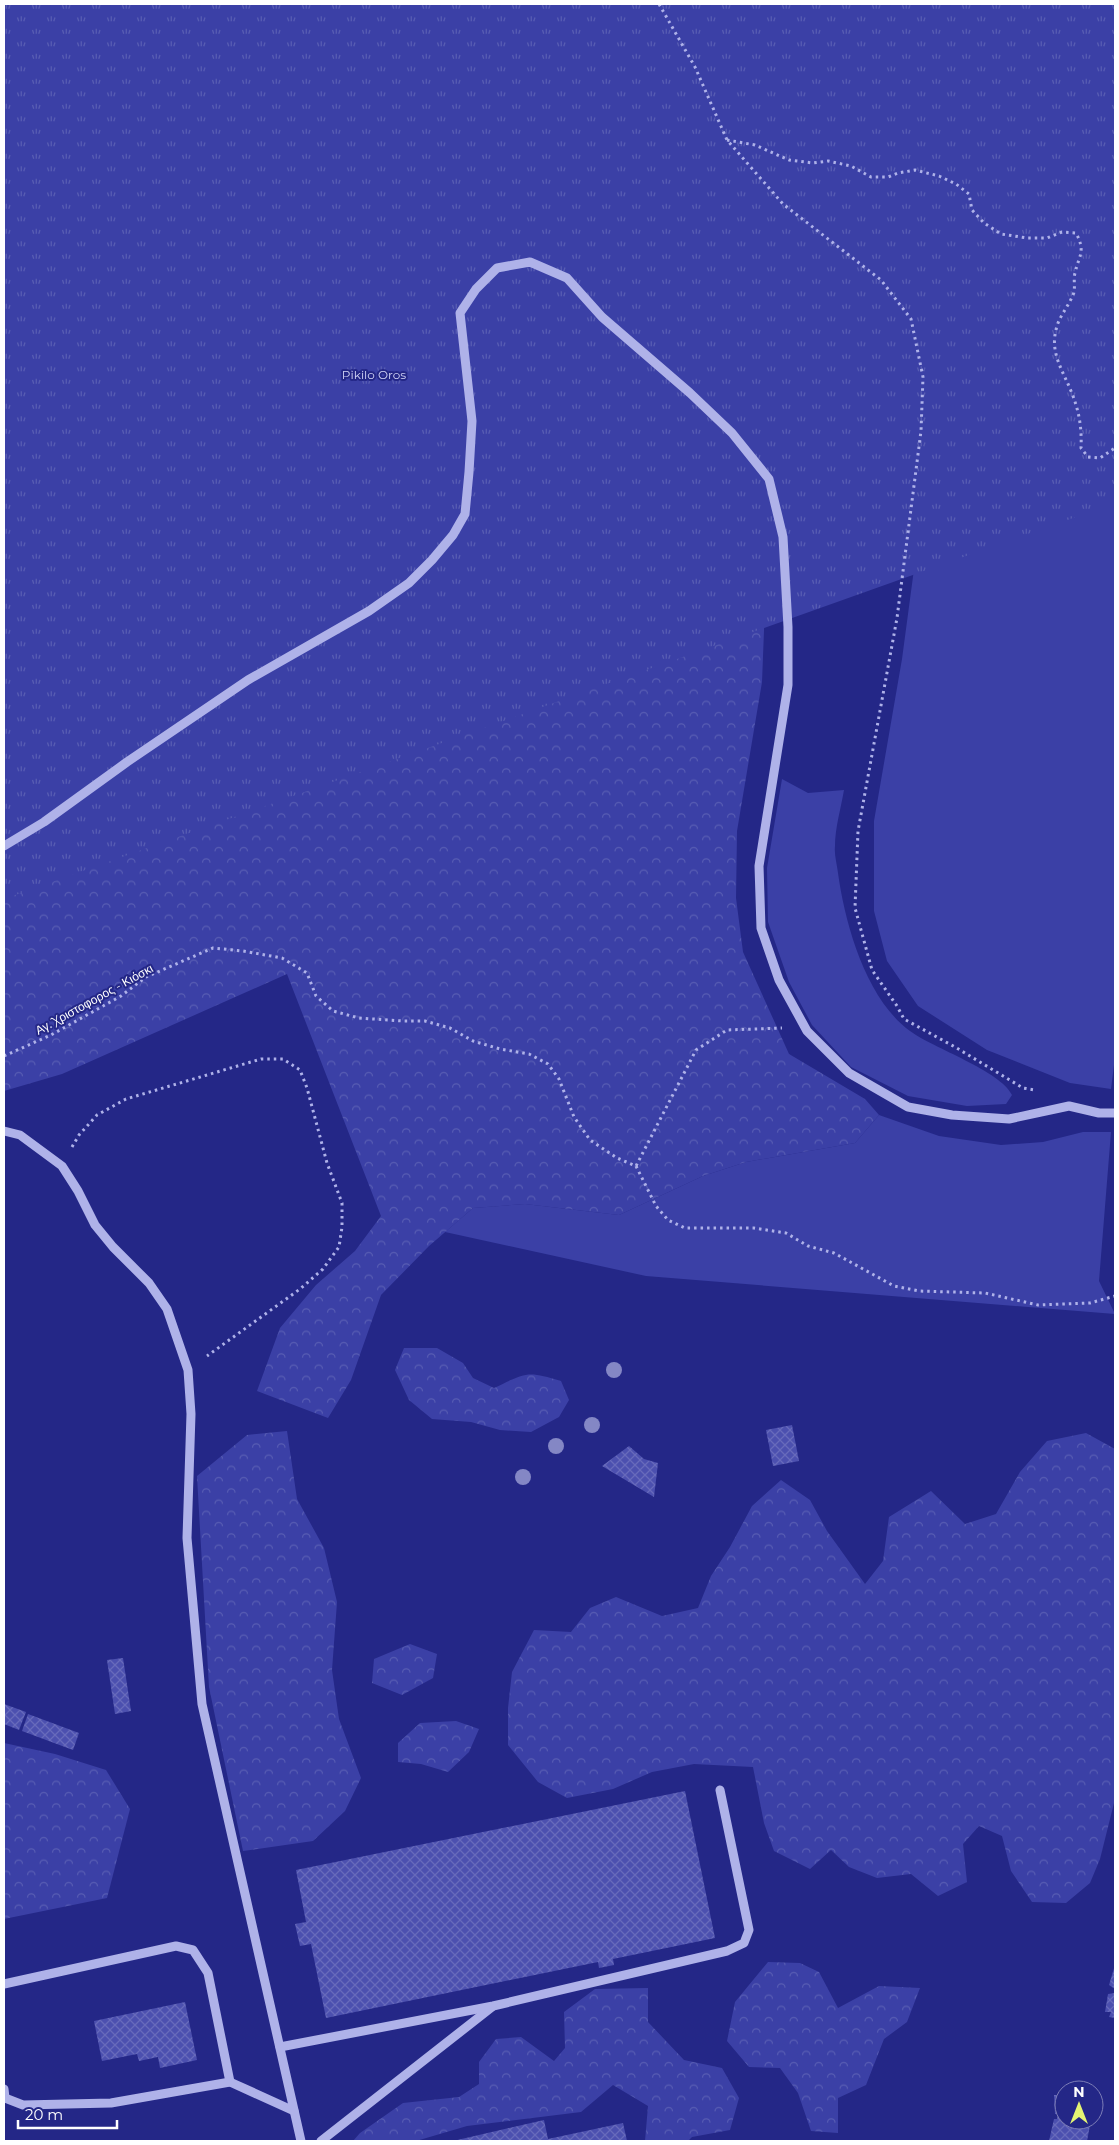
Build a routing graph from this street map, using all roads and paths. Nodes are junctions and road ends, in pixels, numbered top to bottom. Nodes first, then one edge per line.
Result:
1 (659, 4) edge
2 (727, 140) junction
3 (1115, 448) edge
4 (4, 846) edge
5 (807, 1031) junction
6 (4, 1056) edge
7 (1069, 1106) junction
8 (1115, 1114) edge
9 (4, 1131) edge
10 (62, 1166) junction
11 (636, 1166) junction
12 (1115, 1296) edge
13 (188, 1370) junction
14 (720, 1790) dead end
15 (4, 1984) edge
16 (493, 2006) junction
17 (280, 2047) junction
18 (230, 2082) junction
19 (4, 2090) edge
20 (294, 2111) junction
21 (301, 2141) edge
22 (321, 2141) edge

1 - 2 path
2 - 3 path
2 - 7 path
4 - 5 street
5 - 7 street
5 - 11 path
6 - 11 path, Αγ. Χριστοφορος - Κιόσκι
7 - 8 street
9 - 10 street
10 - 13 street
10 - 13 path
11 - 12 path
13 - 17 street
14 - 16 street
15 - 18 street
16 - 17 street
16 - 22 street
17 - 20 street
18 - 19 street
18 - 20 street
20 - 21 street

